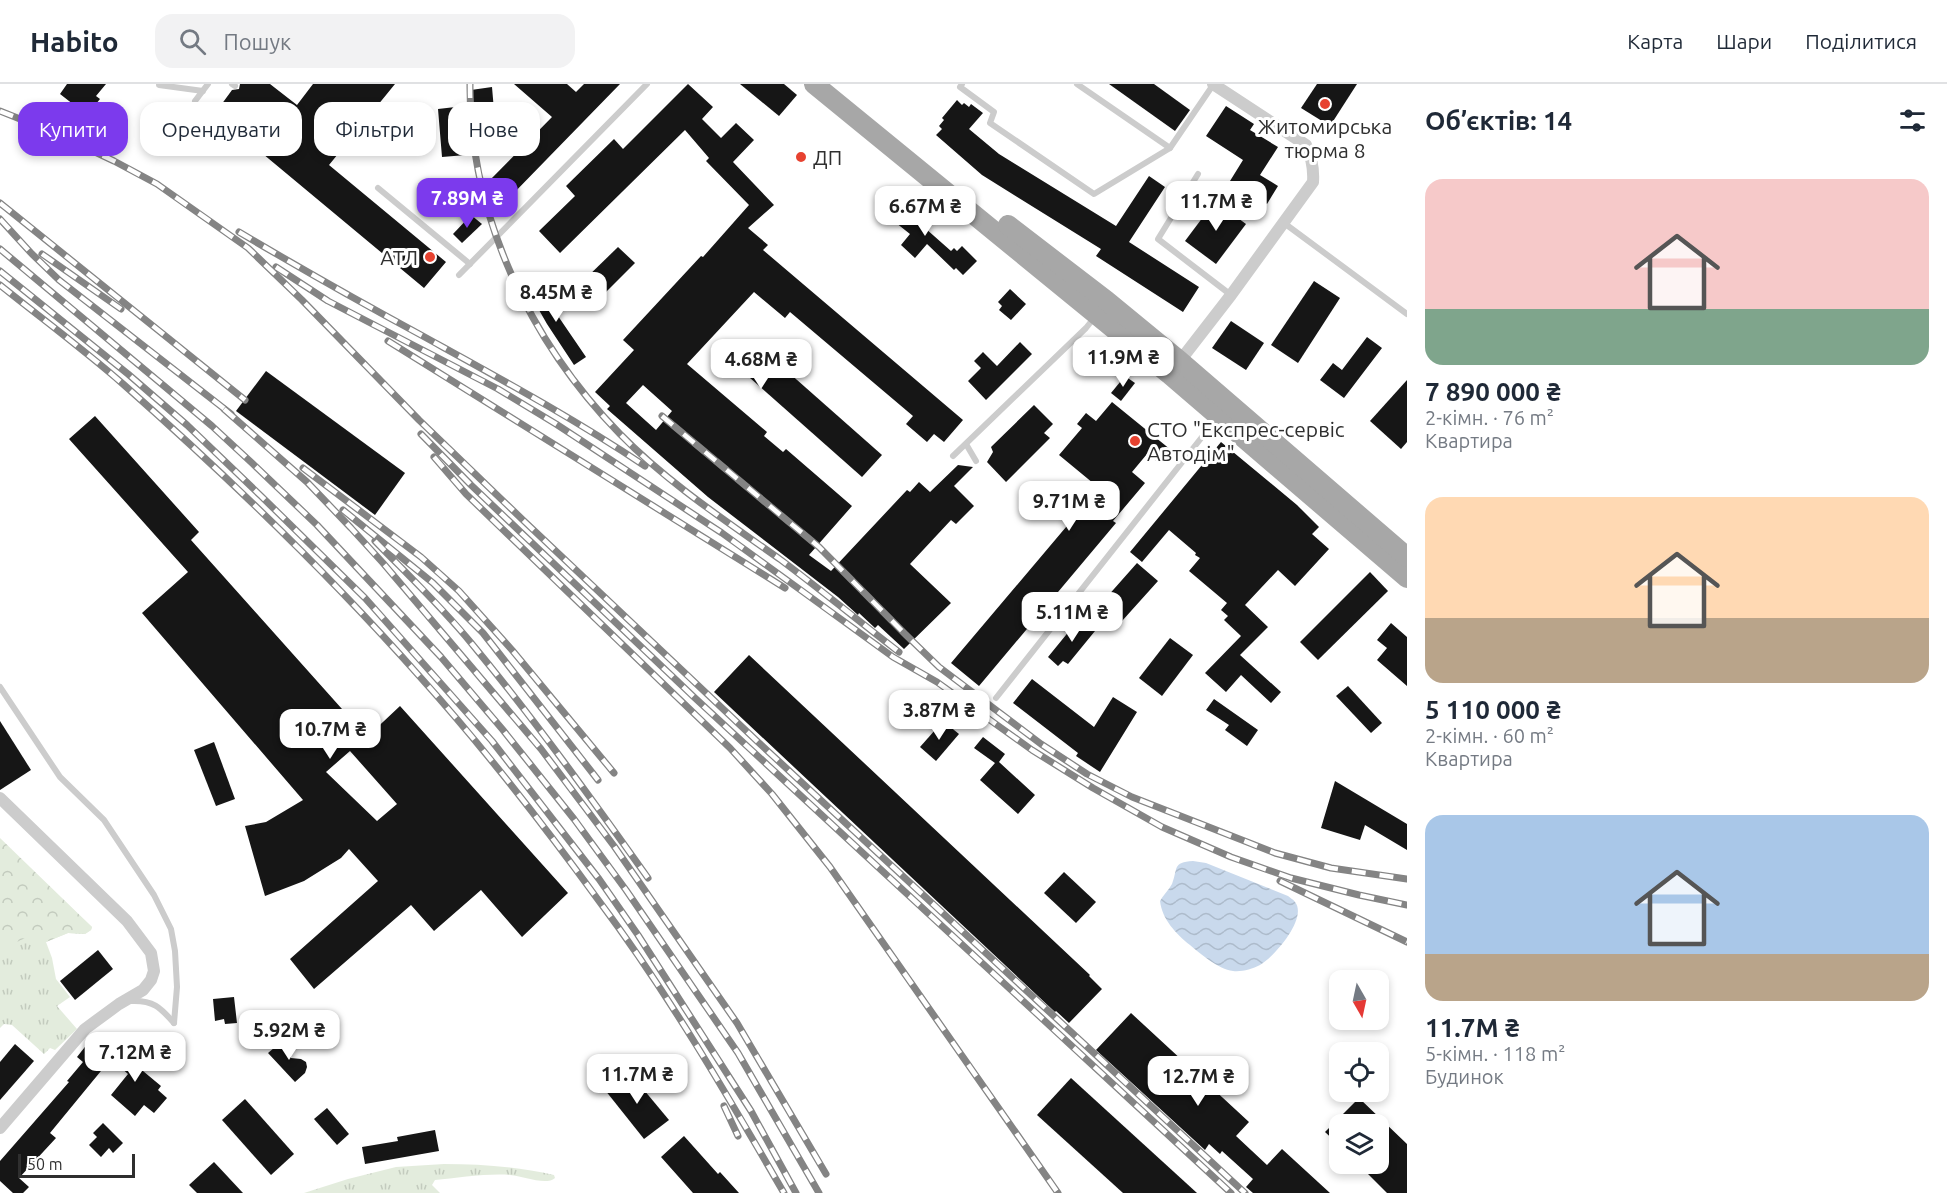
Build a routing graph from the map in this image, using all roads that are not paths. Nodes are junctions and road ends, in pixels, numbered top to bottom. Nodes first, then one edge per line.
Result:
1 (208, 84) edge
2 (647, 84) edge
3 (814, 84) edge
4 (836, 84) edge
5 (962, 84) edge
6 (1077, 84) edge
7 (1214, 84) edge
8 (159, 85) edge
9 (203, 91) junction
10 (195, 101) dead end
11 (1170, 148) junction
12 (1198, 174) dead end
13 (378, 188) dead end
14 (1284, 222) junction
15 (470, 264) junction
16 (459, 275) dead end
17 (1231, 295) junction
18 (1102, 308) junction
19 (1407, 314) edge
20 (1174, 368) junction
21 (1219, 416) junction
22 (966, 444) junction
23 (953, 456) dead end
24 (976, 461) dead end
25 (1407, 557) edge
26 (1407, 578) edge
27 (0, 687) edge
28 (996, 698) dead end
29 (0, 798) edge
30 (119, 1004) junction
31 (0, 1128) edge

1 - 9 lane
2 - 15 lane
3 - 18 main road
4 - 18 main road
5 - 11 lane
6 - 11 lane
7 - 11 lane
7 - 14 street
8 - 9 lane
9 - 10 lane
12 - 17 lane
13 - 15 lane
14 - 17 street
14 - 19 lane
15 - 16 lane
17 - 20 street
18 - 20 main road
18 - 22 lane
20 - 21 main road
20 - 25 main road
21 - 26 main road
21 - 28 lane
22 - 23 lane
22 - 24 lane
27 - 30 lane
29 - 30 street
30 - 31 street

